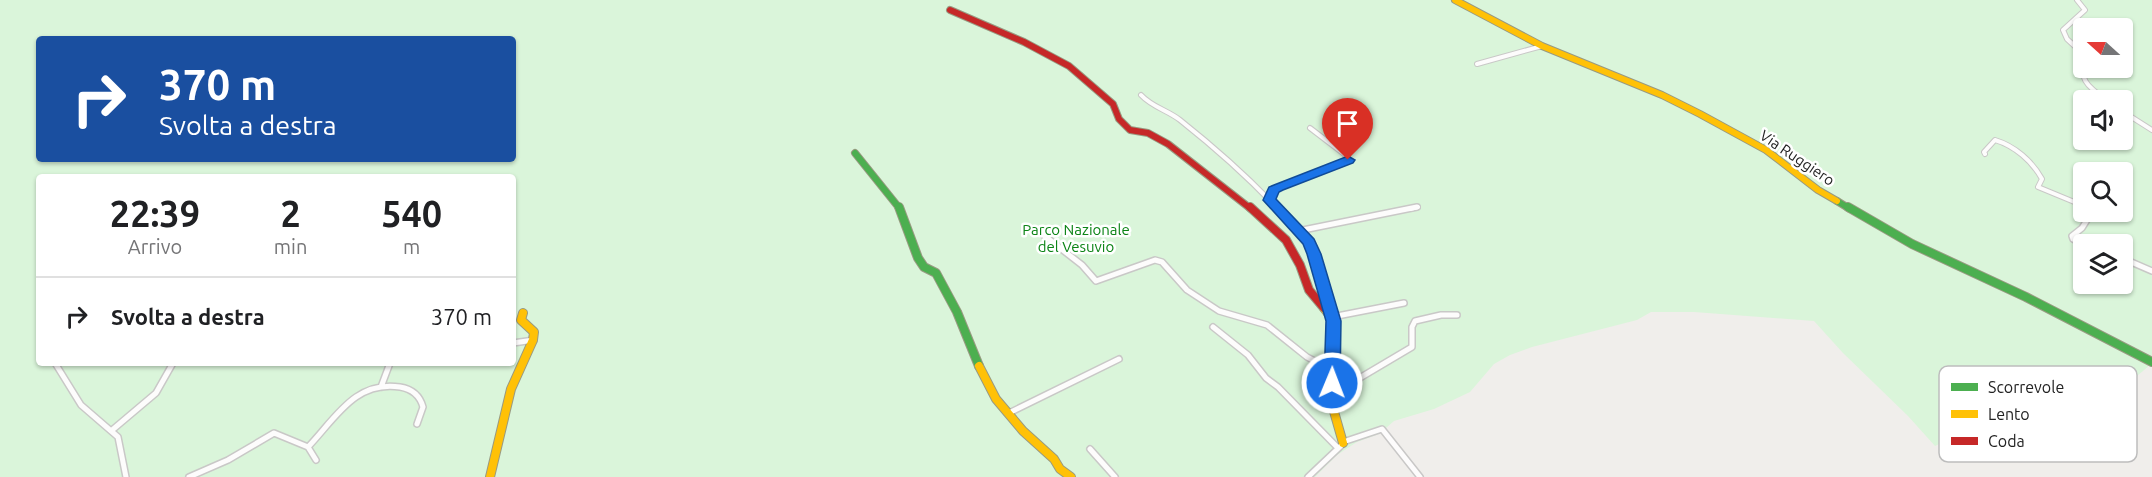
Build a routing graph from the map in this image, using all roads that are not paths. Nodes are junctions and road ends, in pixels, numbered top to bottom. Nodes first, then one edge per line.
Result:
1 (1455, 0) edge
2 (2078, 0) edge
3 (950, 10) dead end
4 (1542, 46) junction
5 (1477, 64) dead end
6 (2094, 90) edge
7 (1141, 95) dead end
8 (2133, 118) edge
9 (1310, 128) dead end
10 (2152, 130) edge
11 (855, 153) dead end
12 (1985, 154) dead end
13 (1270, 200) junction
14 (2073, 202) edge
15 (1418, 207) dead end
16 (2086, 222) edge
17 (1036, 230) dead end
18 (1298, 231) junction
19 (2074, 234) edge
20 (2133, 263) edge
21 (2152, 271) edge
22 (1404, 303) dead end
23 (523, 313) dead end
24 (1457, 315) dead end
25 (1331, 316) junction
26 (1213, 327) dead end
27 (534, 340) junction
28 (516, 343) edge
29 (1119, 359) dead end
30 (2152, 362) edge
31 (57, 366) edge
32 (171, 366) edge
33 (389, 366) edge
34 (1332, 370) junction
35 (1332, 383) junction
36 (381, 387) junction
37 (1009, 413) junction
38 (417, 424) dead end
39 (111, 431) junction
40 (1340, 445) junction
41 (308, 447) junction
42 (1089, 449) dead end
43 (316, 460) dead end
44 (126, 477) edge
45 (189, 477) edge
46 (490, 477) edge
47 (1071, 477) edge
48 (1115, 477) edge
49 (1308, 477) edge
50 (1420, 477) edge

1 - 4 street, Via Ruggiero
2 - 6 street
3 - 25 street
4 - 5 street
4 - 30 street, Via Ruggiero
7 - 13 street
8 - 10 street
9 - 13 street
11 - 37 street
12 - 14 street
13 - 18 street
15 - 18 street
16 - 19 street
17 - 34 street
18 - 25 street
20 - 21 street
22 - 25 street
23 - 27 street
24 - 35 street
25 - 34 street
26 - 40 street
27 - 28 street
27 - 46 street
29 - 37 street
31 - 39 street
32 - 39 street
33 - 36 street
34 - 35 street
35 - 40 street
36 - 38 street
36 - 41 street
37 - 47 street
39 - 44 street
40 - 49 street
40 - 50 street
41 - 43 street
41 - 45 street
42 - 48 street

